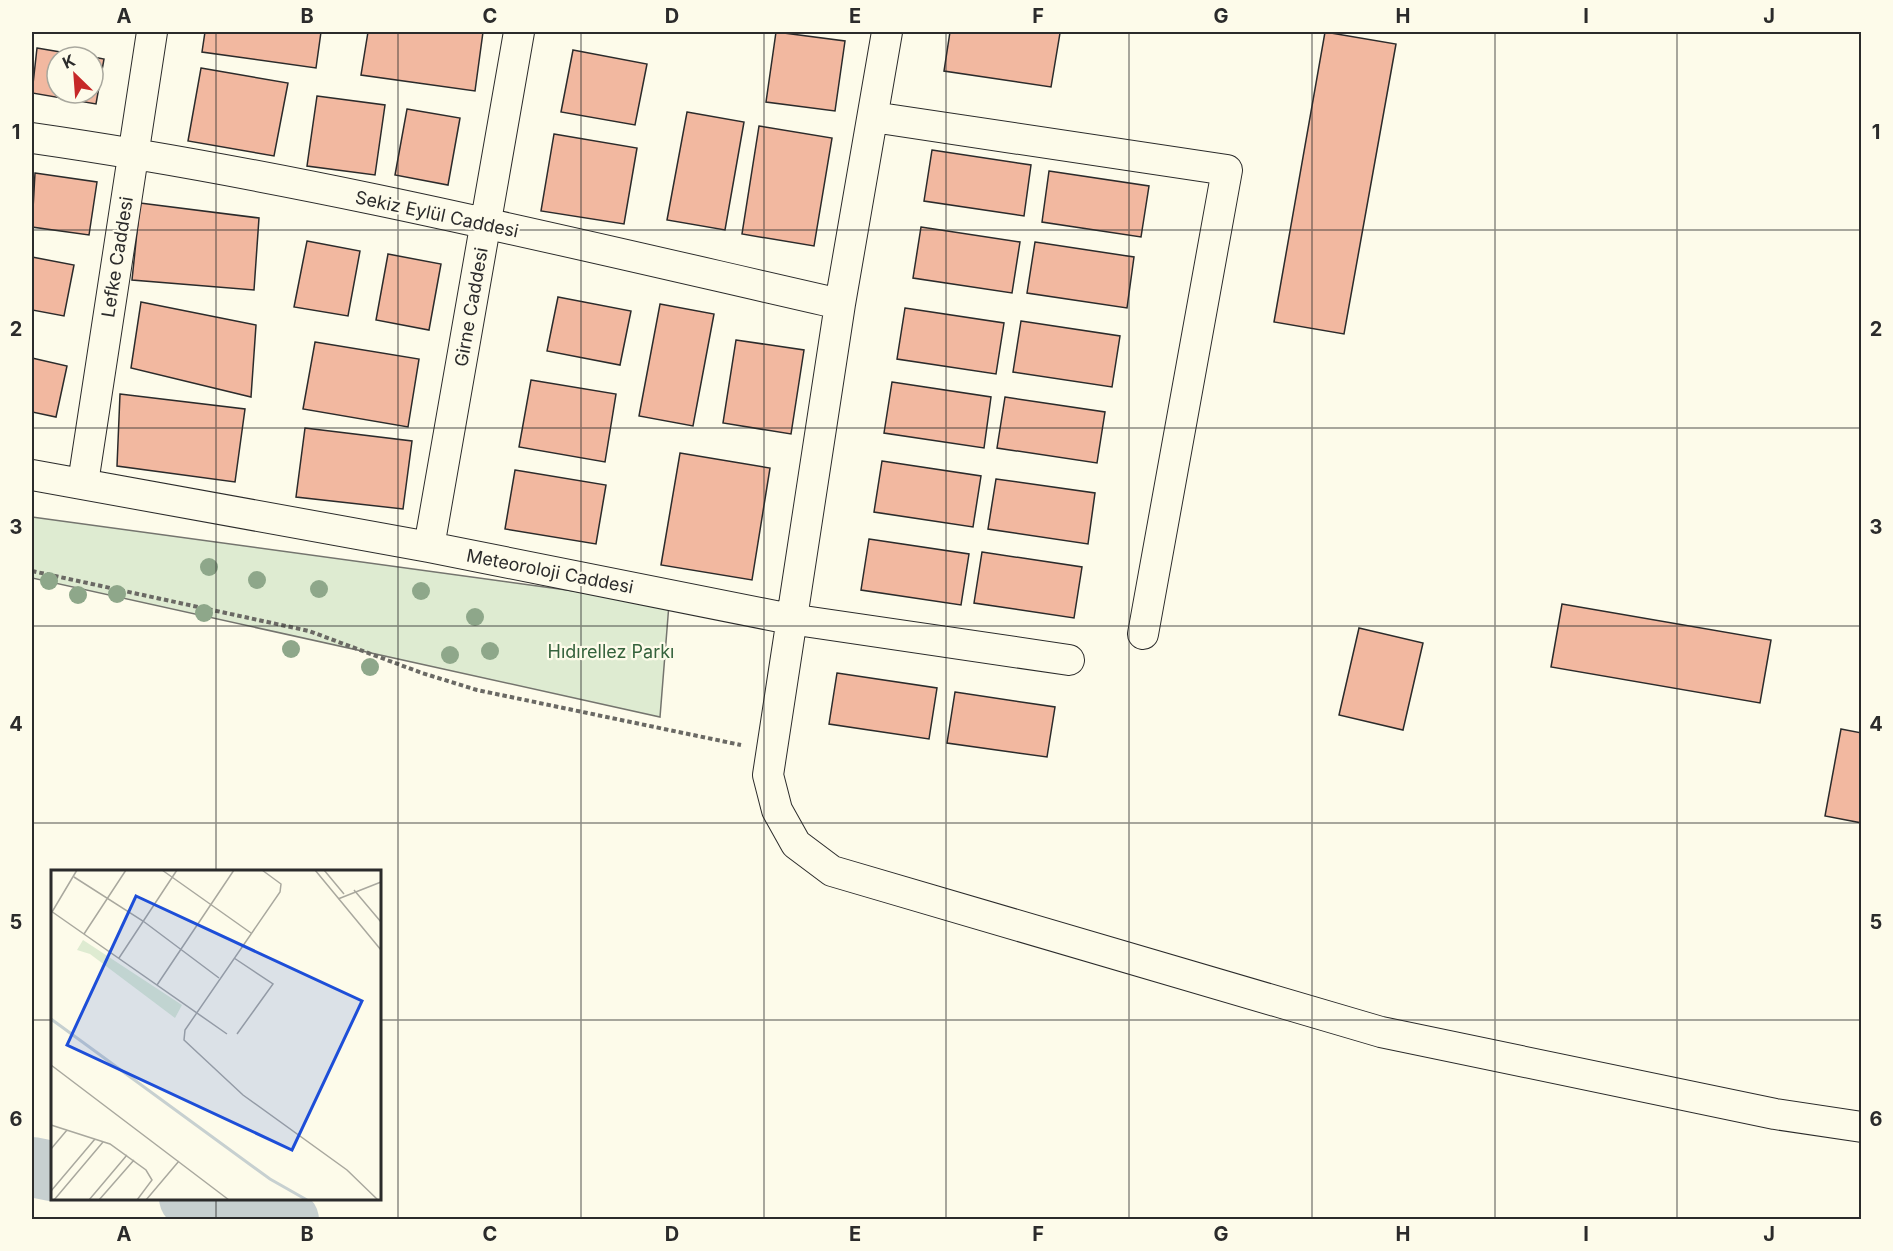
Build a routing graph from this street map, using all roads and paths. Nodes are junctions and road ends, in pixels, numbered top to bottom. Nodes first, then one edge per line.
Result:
1 (152, 32) edge
2 (519, 32) edge
3 (887, 32) edge
4 (873, 117) junction
5 (32, 138) edge
6 (133, 153) junction
7 (486, 223) junction
8 (840, 304) junction
9 (32, 475) edge
10 (82, 483) junction
11 (429, 547) junction
12 (32, 571) edge
13 (790, 619) junction
14 (1143, 634) dead end
15 (1069, 660) dead end
16 (772, 751) junction
17 (1862, 1127) edge

1 - 6 street, Lefke Caddesi
2 - 7 street, Girne Caddesi
3 - 4 street
4 - 8 street
4 - 14 street
5 - 6 street, Sekiz Eylül Caddesi
6 - 7 street, Sekiz Eylül Caddesi
6 - 10 street, Lefke Caddesi
7 - 8 street, Sekiz Eylül Caddesi
7 - 11 street, Girne Caddesi
8 - 13 street
9 - 10 street, Meteoroloji Caddesi
10 - 11 street, Meteoroloji Caddesi
11 - 13 street, Meteoroloji Caddesi
12 - 16 path
13 - 15 street, Meteoroloji Caddesi
13 - 16 street
16 - 17 street

